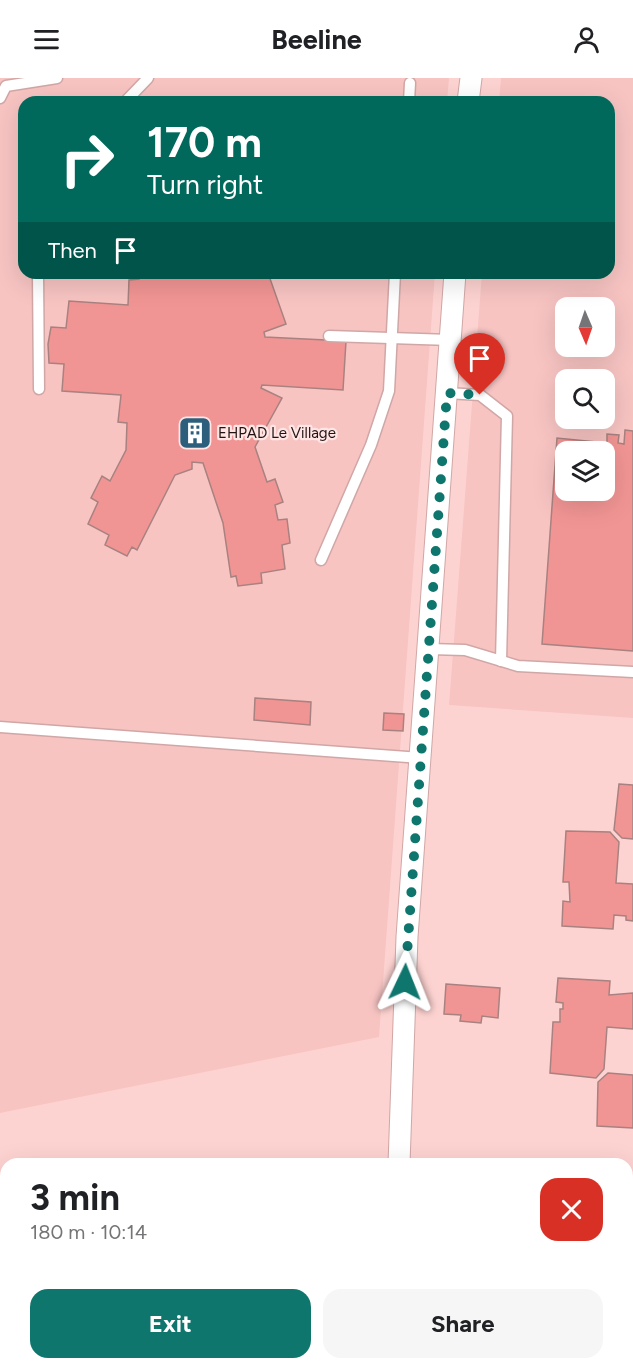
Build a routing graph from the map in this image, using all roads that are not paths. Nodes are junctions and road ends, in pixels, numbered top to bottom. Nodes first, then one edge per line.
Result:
1 (57, 78) edge
2 (148, 78) edge
3 (471, 78) edge
4 (410, 83) dead end
5 (131, 96) edge
6 (409, 96) edge
7 (469, 96) edge
8 (0, 98) edge
9 (38, 279) edge
10 (394, 279) edge
11 (455, 279) edge
12 (329, 336) dead end
13 (389, 338) junction
14 (451, 340) junction
15 (39, 389) dead end
16 (447, 393) junction
17 (321, 560) dead end
18 (429, 649) junction
19 (501, 661) junction
20 (633, 672) edge
21 (0, 727) edge
22 (422, 758) junction
23 (399, 1158) edge

1 - 8 lane
2 - 5 lane
3 - 7 street
4 - 6 lane
9 - 15 lane
10 - 13 lane
11 - 14 street
12 - 13 lane
13 - 14 lane
13 - 17 lane
14 - 16 street
16 - 18 street
16 - 19 lane
18 - 19 lane
18 - 22 street
19 - 20 lane
21 - 22 lane
22 - 23 street

